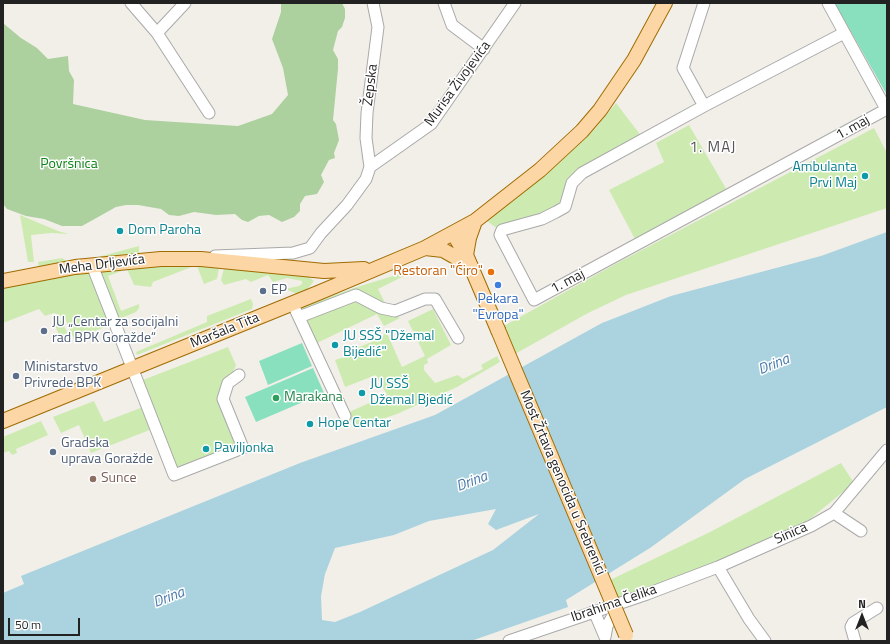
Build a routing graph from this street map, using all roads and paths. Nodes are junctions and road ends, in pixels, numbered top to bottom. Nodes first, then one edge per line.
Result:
1 (131, 3) edge
2 (185, 3) edge
3 (373, 3) edge
4 (444, 3) edge
5 (515, 3) edge
6 (665, 3) edge
7 (704, 3) edge
8 (828, 3) edge
9 (157, 33) junction
10 (844, 33) junction
11 (484, 50) junction
12 (704, 106) junction
13 (887, 109) edge
14 (209, 113) dead end
15 (370, 167) junction
16 (475, 221) junction
17 (453, 232) junction
18 (425, 248) junction
19 (201, 259) junction
20 (469, 260) junction
21 (92, 265) junction
22 (381, 267) junction
23 (302, 270) junction
24 (3, 281) edge
25 (318, 293) junction
26 (292, 304) junction
27 (299, 317) junction
28 (458, 338) dead end
29 (133, 368) junction
30 (238, 375) dead end
31 (345, 416) dead end
32 (3, 421) edge
33 (887, 450) edge
34 (834, 513) junction
35 (861, 530) dead end
36 (718, 567) junction
37 (620, 603) junction
38 (877, 608) dead end
39 (594, 611) junction
40 (628, 638) edge
41 (606, 639) edge
42 (509, 641) edge
43 (765, 641) edge
44 (855, 641) edge

1 - 9 street
2 - 9 street
3 - 15 street, Žepska
4 - 11 street
5 - 11 street, Murisa Živojevića
6 - 16 main road, Maršala Tita
7 - 12 street
8 - 10 street, 1. maj
9 - 14 street
10 - 12 street, 1. maj
10 - 13 street, 1. maj
11 - 15 street, Murisa Živojevića
12 - 13 street, 1. maj
15 - 19 street, Meha Drljevića
16 - 17 main road, Maršala Tita
16 - 20 main road
17 - 18 main road, Maršala Tita
17 - 20 main road, Most Žrtava genocida u Srebrenici
18 - 20 main road
18 - 22 main road, Maršala Tita
19 - 21 main road, Meha Drljevića
19 - 23 main road, Meha Drljevića
20 - 40 main road, Most Žrtava genocida u Srebrenici, bridge
21 - 24 main road, Meha Drljevića
21 - 29 street
22 - 23 main road, Meha Drljevića
22 - 25 main road, Maršala Tita
23 - 25 main road
25 - 26 main road, Maršala Tita
26 - 27 street
26 - 29 main road, Maršala Tita
27 - 28 street
27 - 31 street
29 - 30 street
29 - 32 main road, Maršala Tita
33 - 34 street
34 - 35 street
34 - 36 street, Sinica
36 - 37 street, Ibrahima Čelika
36 - 43 street
37 - 39 street, Ibrahima Čelika
37 - 41 street
38 - 44 street
39 - 41 street
39 - 42 street, Ibrahima Čelika

